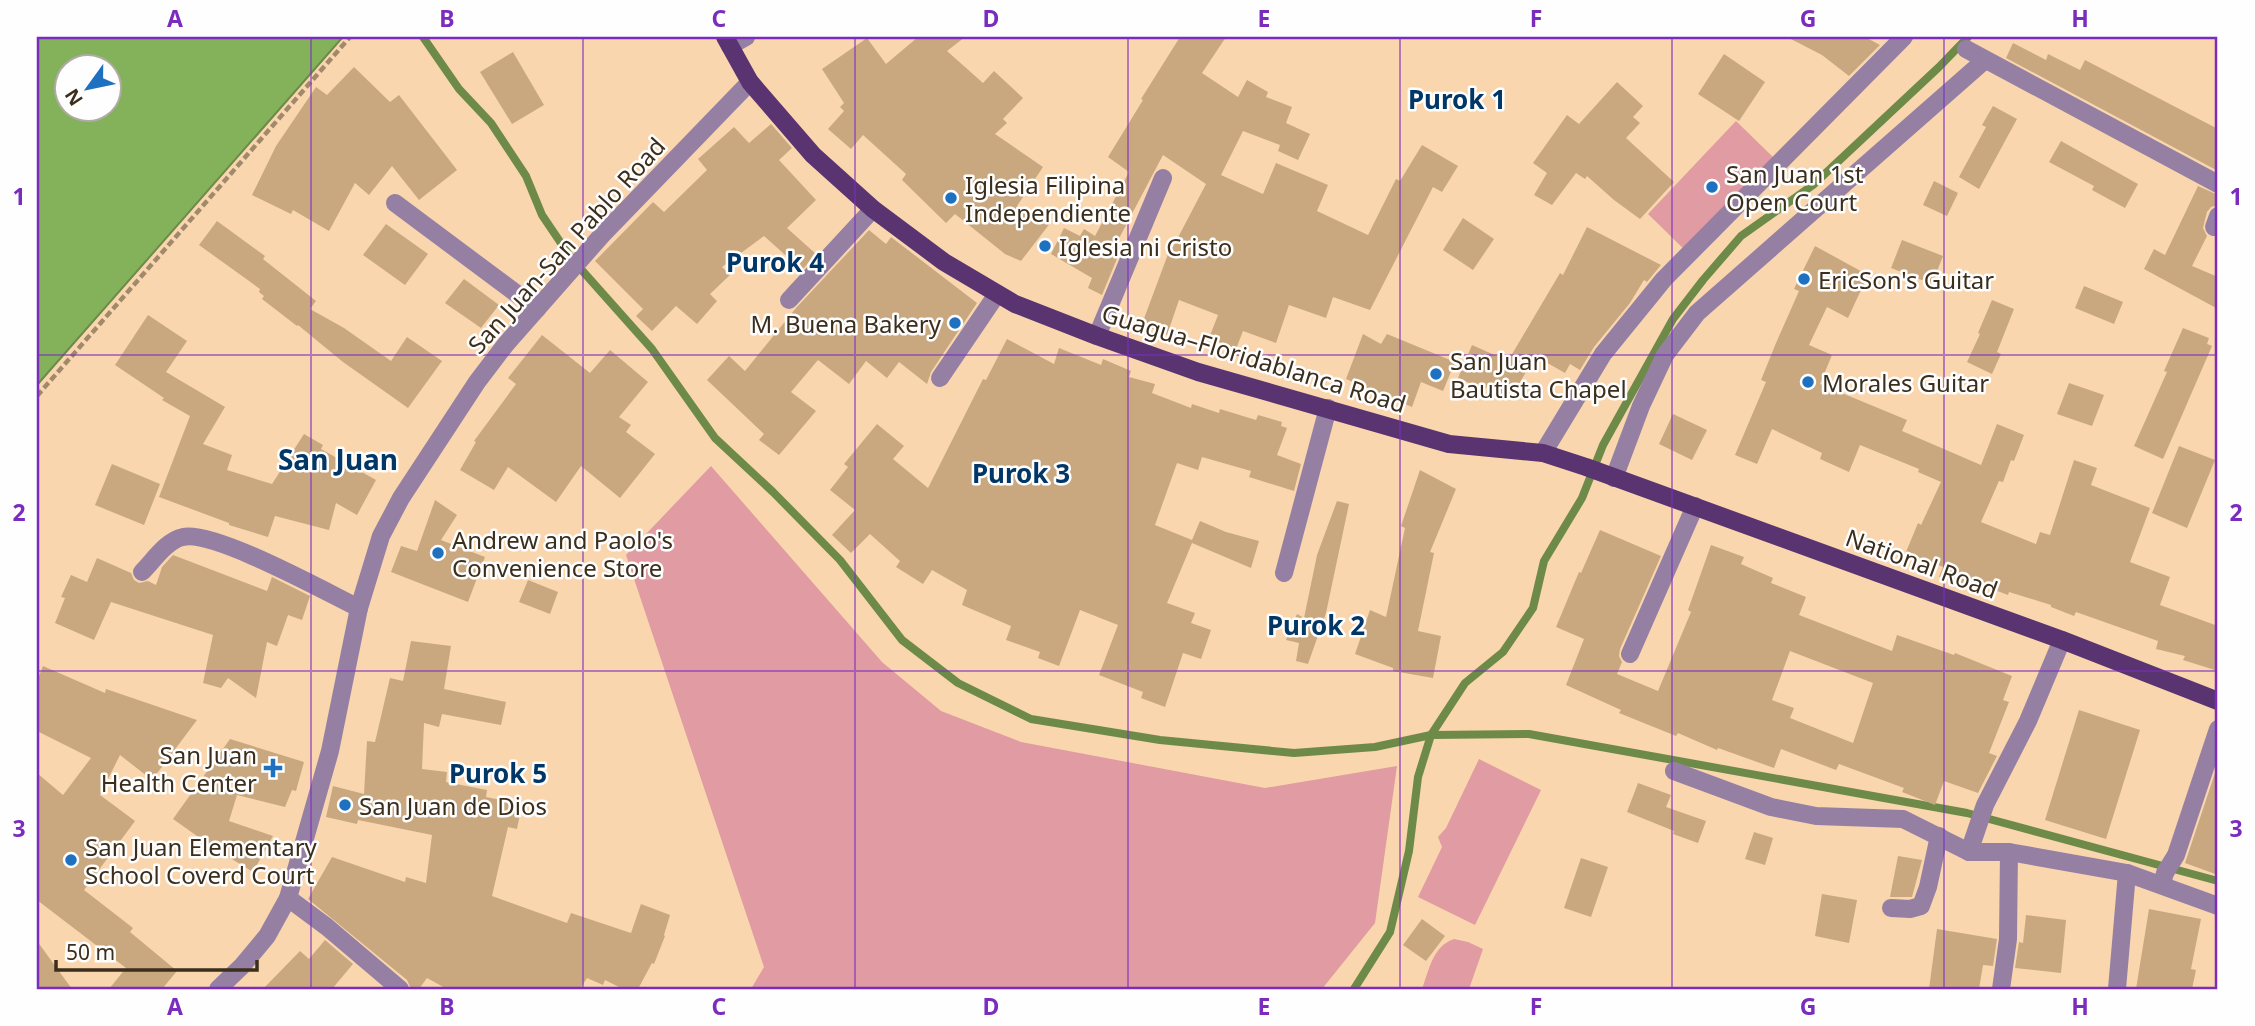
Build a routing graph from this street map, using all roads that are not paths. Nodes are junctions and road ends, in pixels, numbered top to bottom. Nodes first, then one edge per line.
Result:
1 (1904, 37) edge
2 (733, 40) edge
3 (1966, 49) dead end
4 (1985, 60) junction
5 (750, 82) junction
6 (1163, 178) dead end
7 (2218, 184) edge
8 (395, 203) dead end
9 (873, 209) junction
10 (997, 294) junction
11 (789, 300) dead end
12 (537, 309) junction
13 (1097, 337) junction
14 (940, 378) dead end
15 (1328, 408) junction
16 (1543, 453) junction
17 (1611, 477) junction
18 (1695, 506) junction
19 (142, 572) dead end
20 (1284, 573) dead end
21 (359, 608) junction
22 (2062, 640) junction
23 (1630, 654) dead end
24 (2218, 701) edge
25 (2218, 729) edge
26 (1674, 771) dead end
27 (1939, 836) junction
28 (1969, 852) junction
29 (2009, 852) junction
30 (2127, 873) junction
31 (2164, 879) junction
32 (288, 898) junction
33 (2218, 906) edge
34 (1891, 908) dead end
35 (218, 989) edge
36 (400, 989) edge
37 (2001, 989) edge
38 (2117, 989) edge

1 - 16 street
2 - 5 main road, Guagua–Floridablanca Road
3 - 4 street
4 - 7 street
4 - 17 street
5 - 9 main road, Guagua–Floridablanca Road
5 - 12 street, San Juan-San Pablo Road
6 - 13 street
8 - 12 street
9 - 10 main road, Guagua–Floridablanca Road
9 - 11 street
10 - 13 main road, Guagua–Floridablanca Road
10 - 14 street
12 - 21 street, San Juan-San Pablo Road
13 - 15 main road, Guagua–Floridablanca Road
15 - 16 main road, Guagua–Floridablanca Road
15 - 20 street
16 - 17 main road, Guagua–Floridablanca Road
17 - 18 main road, National Road
18 - 22 main road, National Road
18 - 23 street
19 - 21 street
21 - 32 street, San Juan-San Pablo Road
22 - 24 main road, National Road
22 - 28 street
25 - 31 street
26 - 27 street
27 - 28 street
27 - 34 street
28 - 29 street
29 - 30 street
29 - 37 street
30 - 31 street
30 - 38 street
31 - 33 street
32 - 35 street, San Juan-San Pablo Road
32 - 36 street

